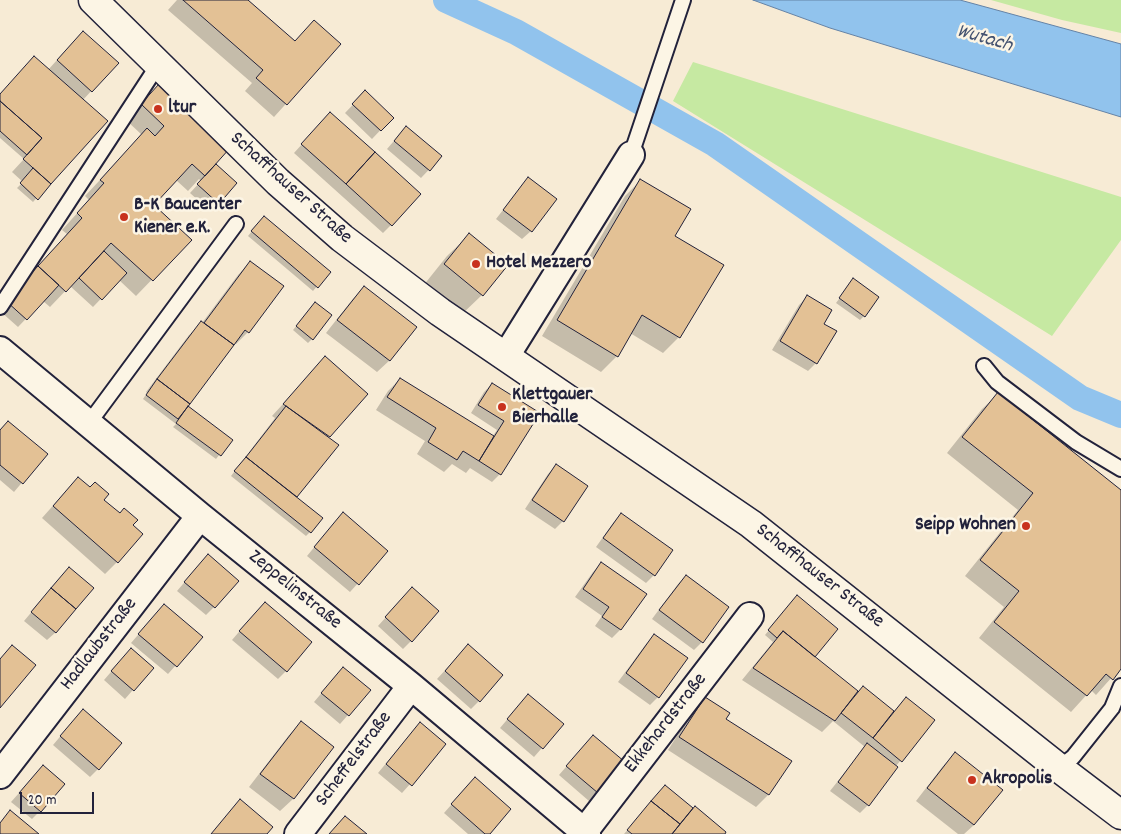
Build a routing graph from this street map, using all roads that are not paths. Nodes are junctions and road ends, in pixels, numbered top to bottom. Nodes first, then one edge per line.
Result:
1 (93, 0) edge
2 (682, 4) edge
3 (158, 65) junction
4 (631, 155) joint
5 (236, 224) dead end
6 (0, 307) edge
7 (506, 356) junction
8 (4, 362) edge
9 (984, 366) dead end
10 (89, 423) junction
11 (1121, 469) edge
12 (200, 516) junction
13 (750, 616) dead end
14 (411, 686) junction
15 (1121, 686) edge
16 (1059, 768) junction
17 (0, 775) edge
18 (1121, 815) edge
19 (585, 833) edge
20 (298, 834) edge

1 - 3 main road, Schaffhauser Straße
2 - 4 lane
3 - 6 lane
3 - 7 main road, Schaffhauser Straße
4 - 7 street
5 - 10 lane
7 - 16 main road, Schaffhauser Straße
8 - 10 street, Zeppelinstraße
9 - 11 lane
10 - 12 street, Zeppelinstraße
12 - 14 street, Zeppelinstraße
12 - 17 street, Hadlaubstraße
13 - 19 street, Ekkehardstraße
14 - 19 street, Zeppelinstraße
14 - 20 street, Scheffelstraße
15 - 16 lane
16 - 18 main road, Schaffhauser Straße

